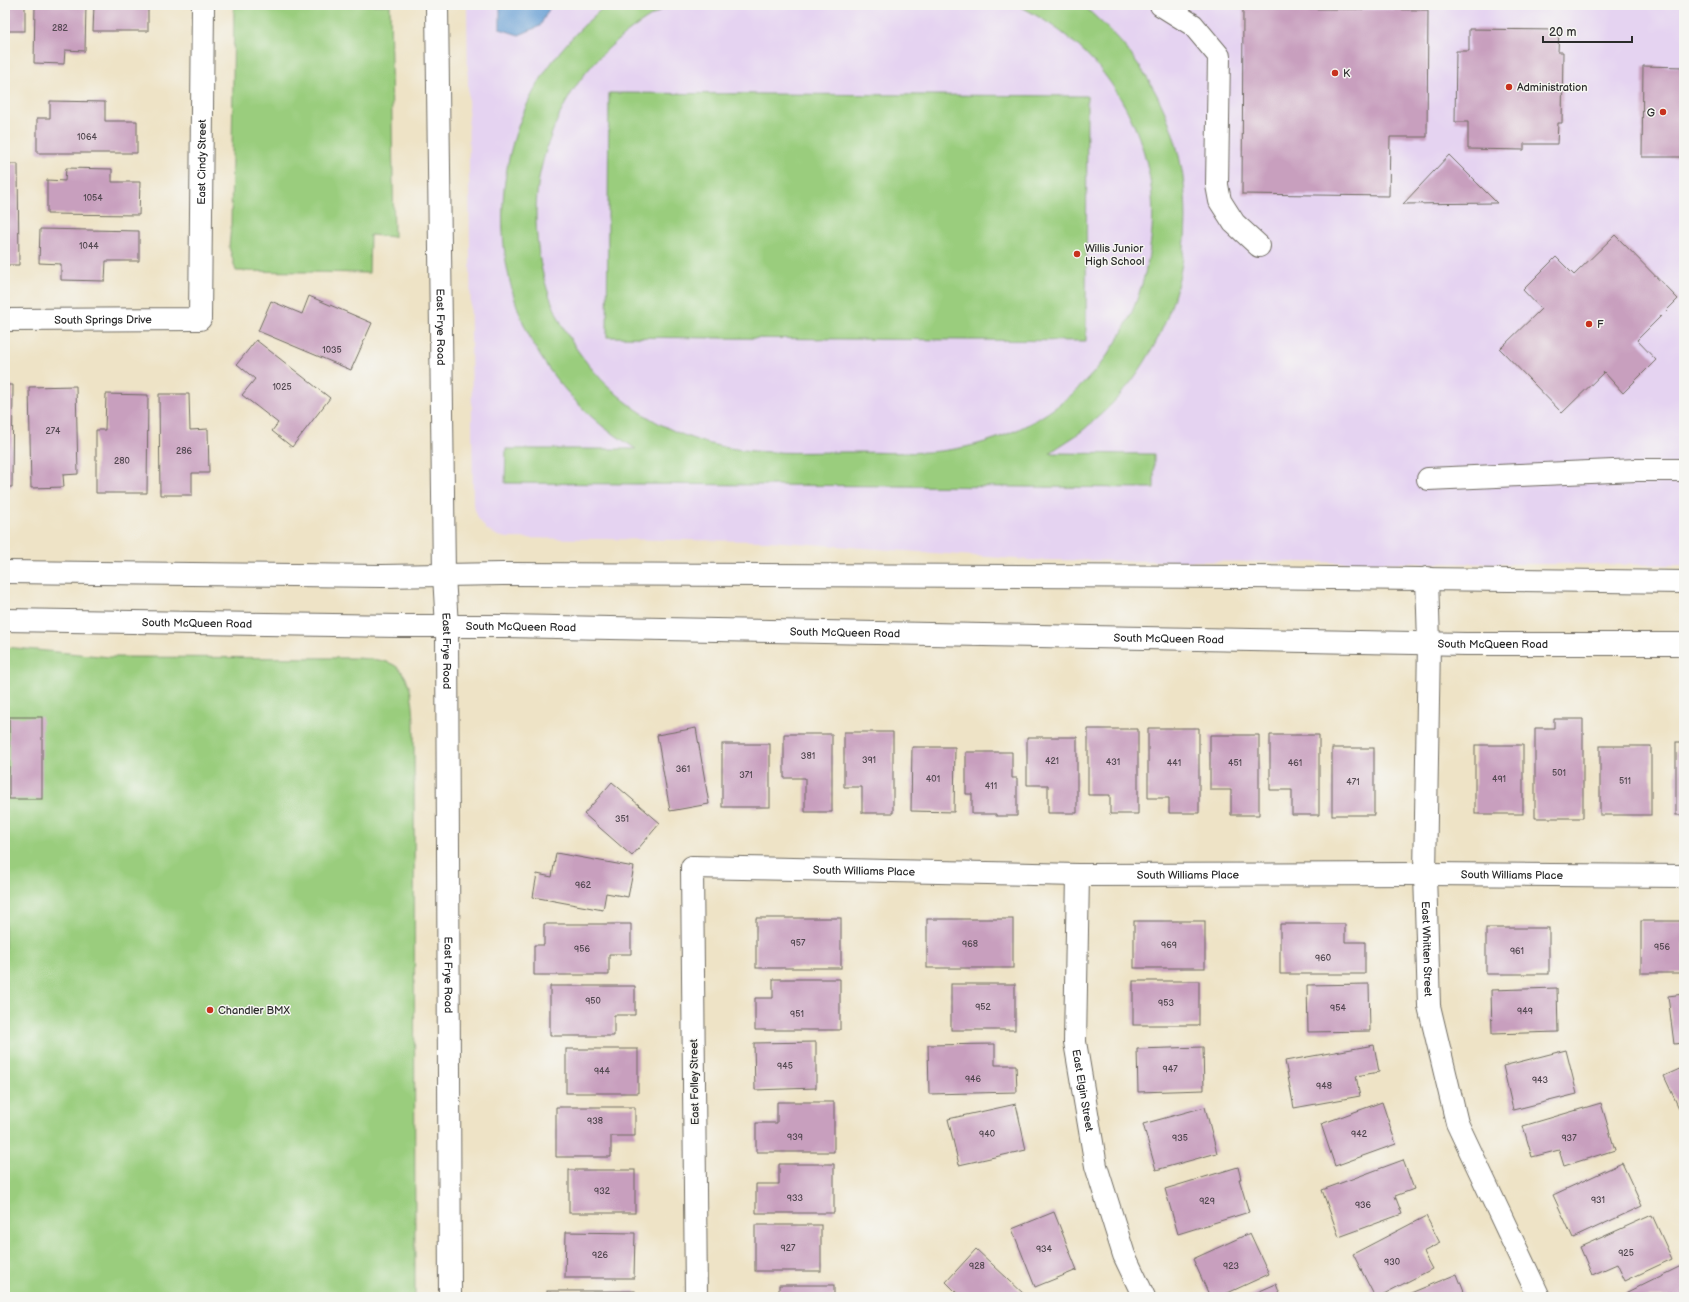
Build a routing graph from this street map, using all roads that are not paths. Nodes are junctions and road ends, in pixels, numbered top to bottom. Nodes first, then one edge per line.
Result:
1 (203, 5) edge
2 (437, 5) edge
3 (1161, 5) edge
4 (1259, 246) dead end
5 (200, 319) joint
6 (5, 320) edge
7 (1684, 470) edge
8 (1428, 479) dead end
9 (5, 572) edge
10 (444, 575) junction
11 (1426, 578) junction
12 (1684, 582) edge
13 (5, 620) edge
14 (447, 627) junction
15 (1429, 642) junction
16 (1684, 644) edge
17 (692, 867) joint
18 (1425, 874) junction
19 (1078, 875) junction
20 (1684, 876) edge
21 (450, 1297) edge
22 (696, 1297) edge
23 (1144, 1297) edge
24 (1539, 1297) edge

1 - 5 street, East Cindy Street
2 - 10 street, East Frye Road
3 - 4 street
5 - 6 street, South Springs Drive
7 - 8 street
9 - 10 street
10 - 11 street
10 - 14 street, East Frye Road
11 - 12 street
11 - 15 street, East Whitten Street
13 - 14 street, South McQueen Road
14 - 15 street, South McQueen Road
14 - 21 street, East Frye Road
15 - 16 street, South McQueen Road
15 - 18 street, East Whitten Street
17 - 19 street, South Williams Place
17 - 22 street, East Folley Street
18 - 19 street, South Williams Place
18 - 20 street, South Williams Place
18 - 24 street, East Whitten Street
19 - 23 street, East Elgin Street

